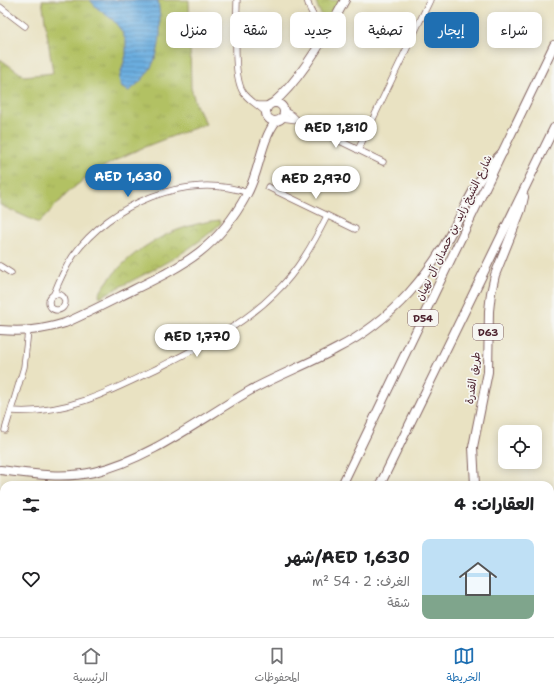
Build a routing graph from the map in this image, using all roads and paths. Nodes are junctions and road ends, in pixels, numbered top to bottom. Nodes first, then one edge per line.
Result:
1 (236, 0) edge
2 (307, 0) edge
3 (345, 0) edge
4 (430, 0) edge
5 (0, 8) edge
6 (310, 12) edge
7 (338, 12) edge
8 (26, 26) dead end
9 (554, 45) edge
10 (316, 48) edge
11 (275, 112) junction
12 (554, 128) edge
13 (358, 150) junction
14 (503, 152) junction
15 (383, 162) dead end
16 (528, 183) junction
17 (268, 187) dead end
18 (248, 193) junction
19 (327, 216) junction
20 (355, 229) dead end
21 (0, 266) edge
22 (11, 273) dead end
23 (54, 294) dead end
24 (0, 330) edge
25 (28, 331) junction
26 (12, 411) junction
27 (5, 430) dead end
28 (0, 470) edge
29 (344, 481) edge
30 (382, 481) edge
31 (476, 481) edge

1 - 11 street
2 - 6 street
3 - 7 main road
4 - 13 street
5 - 8 street
9 - 14 main road, شارع الشيخ زايد بن حمدان آل نهيان / D54
10 - 11 main road
11 - 13 street
11 - 18 main road
12 - 16 main road
13 - 15 street
14 - 28 main road
14 - 29 main road, شارع الشيخ زايد بن حمدان آل نهيان / D54
16 - 30 main road
16 - 31 main road, طريق القدرة / D63
17 - 19 street
18 - 23 street
18 - 25 main road
19 - 20 street
19 - 26 street
21 - 22 street
24 - 25 main road
25 - 26 street
26 - 27 street

